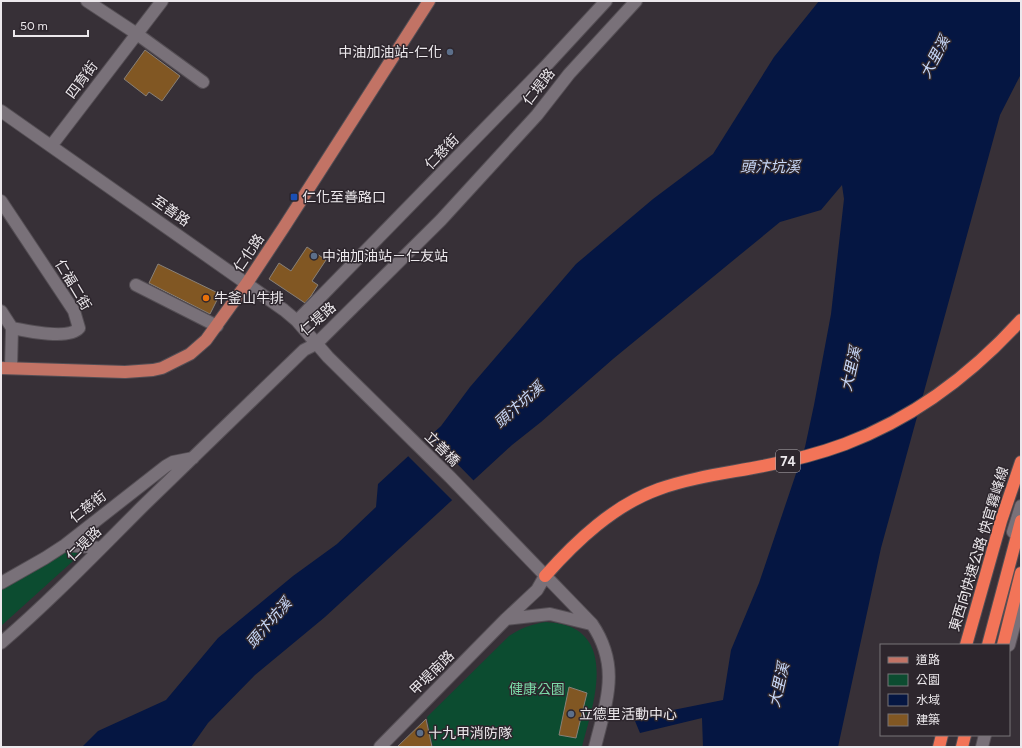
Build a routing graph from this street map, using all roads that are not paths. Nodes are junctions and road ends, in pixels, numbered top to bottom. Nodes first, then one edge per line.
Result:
1 (87, 1) edge
2 (162, 1) edge
3 (429, 1) edge
4 (606, 1) edge
5 (636, 1) edge
6 (137, 34) junction
7 (203, 82) dead end
8 (1, 111) edge
9 (51, 146) junction
10 (1, 201) edge
11 (247, 283) junction
12 (136, 285) dead end
13 (1, 311) edge
14 (1021, 320) edge
15 (297, 322) junction
16 (217, 326) junction
17 (12, 328) junction
18 (316, 344) junction
19 (6, 368) edge
20 (193, 458) junction
21 (1021, 462) edge
22 (1021, 506) edge
23 (1021, 522) edge
24 (65, 545) junction
25 (101, 548) junction
26 (1021, 573) edge
27 (545, 576) junction
28 (1, 583) edge
29 (1021, 599) edge
30 (506, 619) junction
31 (592, 624) junction
32 (1, 643) edge
33 (966, 644) edge
34 (985, 644) edge
35 (988, 644) edge
36 (1003, 644) edge
37 (1009, 644) edge
38 (942, 736) edge
39 (962, 736) edge
40 (965, 736) edge
41 (985, 736) edge
42 (380, 747) edge
43 (595, 747) edge
44 (939, 747) edge
45 (959, 747) edge
46 (962, 747) edge
47 (982, 747) edge

1 - 6 street
2 - 6 street, 四育街
3 - 11 main road, 仁化路
4 - 15 street, 仁慈街
5 - 18 street, 仁堤路
6 - 7 street
6 - 9 street, 四育街
8 - 9 street, 至善路
9 - 11 street, 至善路
10 - 17 street, 仁福二街
11 - 15 street, 至善路
11 - 16 main road, 仁化路
12 - 16 street
13 - 17 street
14 - 27 highway, 74
15 - 18 street, 至善路
16 - 19 main road, 仁化路
17 - 19 street
18 - 20 street, 仁堤路
18 - 27 street, 立善橋
20 - 24 street, 仁慈街
20 - 25 street, 仁堤路
21 - 33 highway, 東西向快速公路 快官霧峰線
22 - 34 street
23 - 35 highway
24 - 25 street
24 - 28 street, 仁慈街
25 - 32 street, 仁堤路
26 - 36 highway
27 - 30 street, 甲堤南路
27 - 31 street
29 - 37 street
30 - 31 street
30 - 42 street, 甲堤南路
31 - 43 street
38 - 44 highway
39 - 45 street
40 - 46 highway
41 - 47 street

